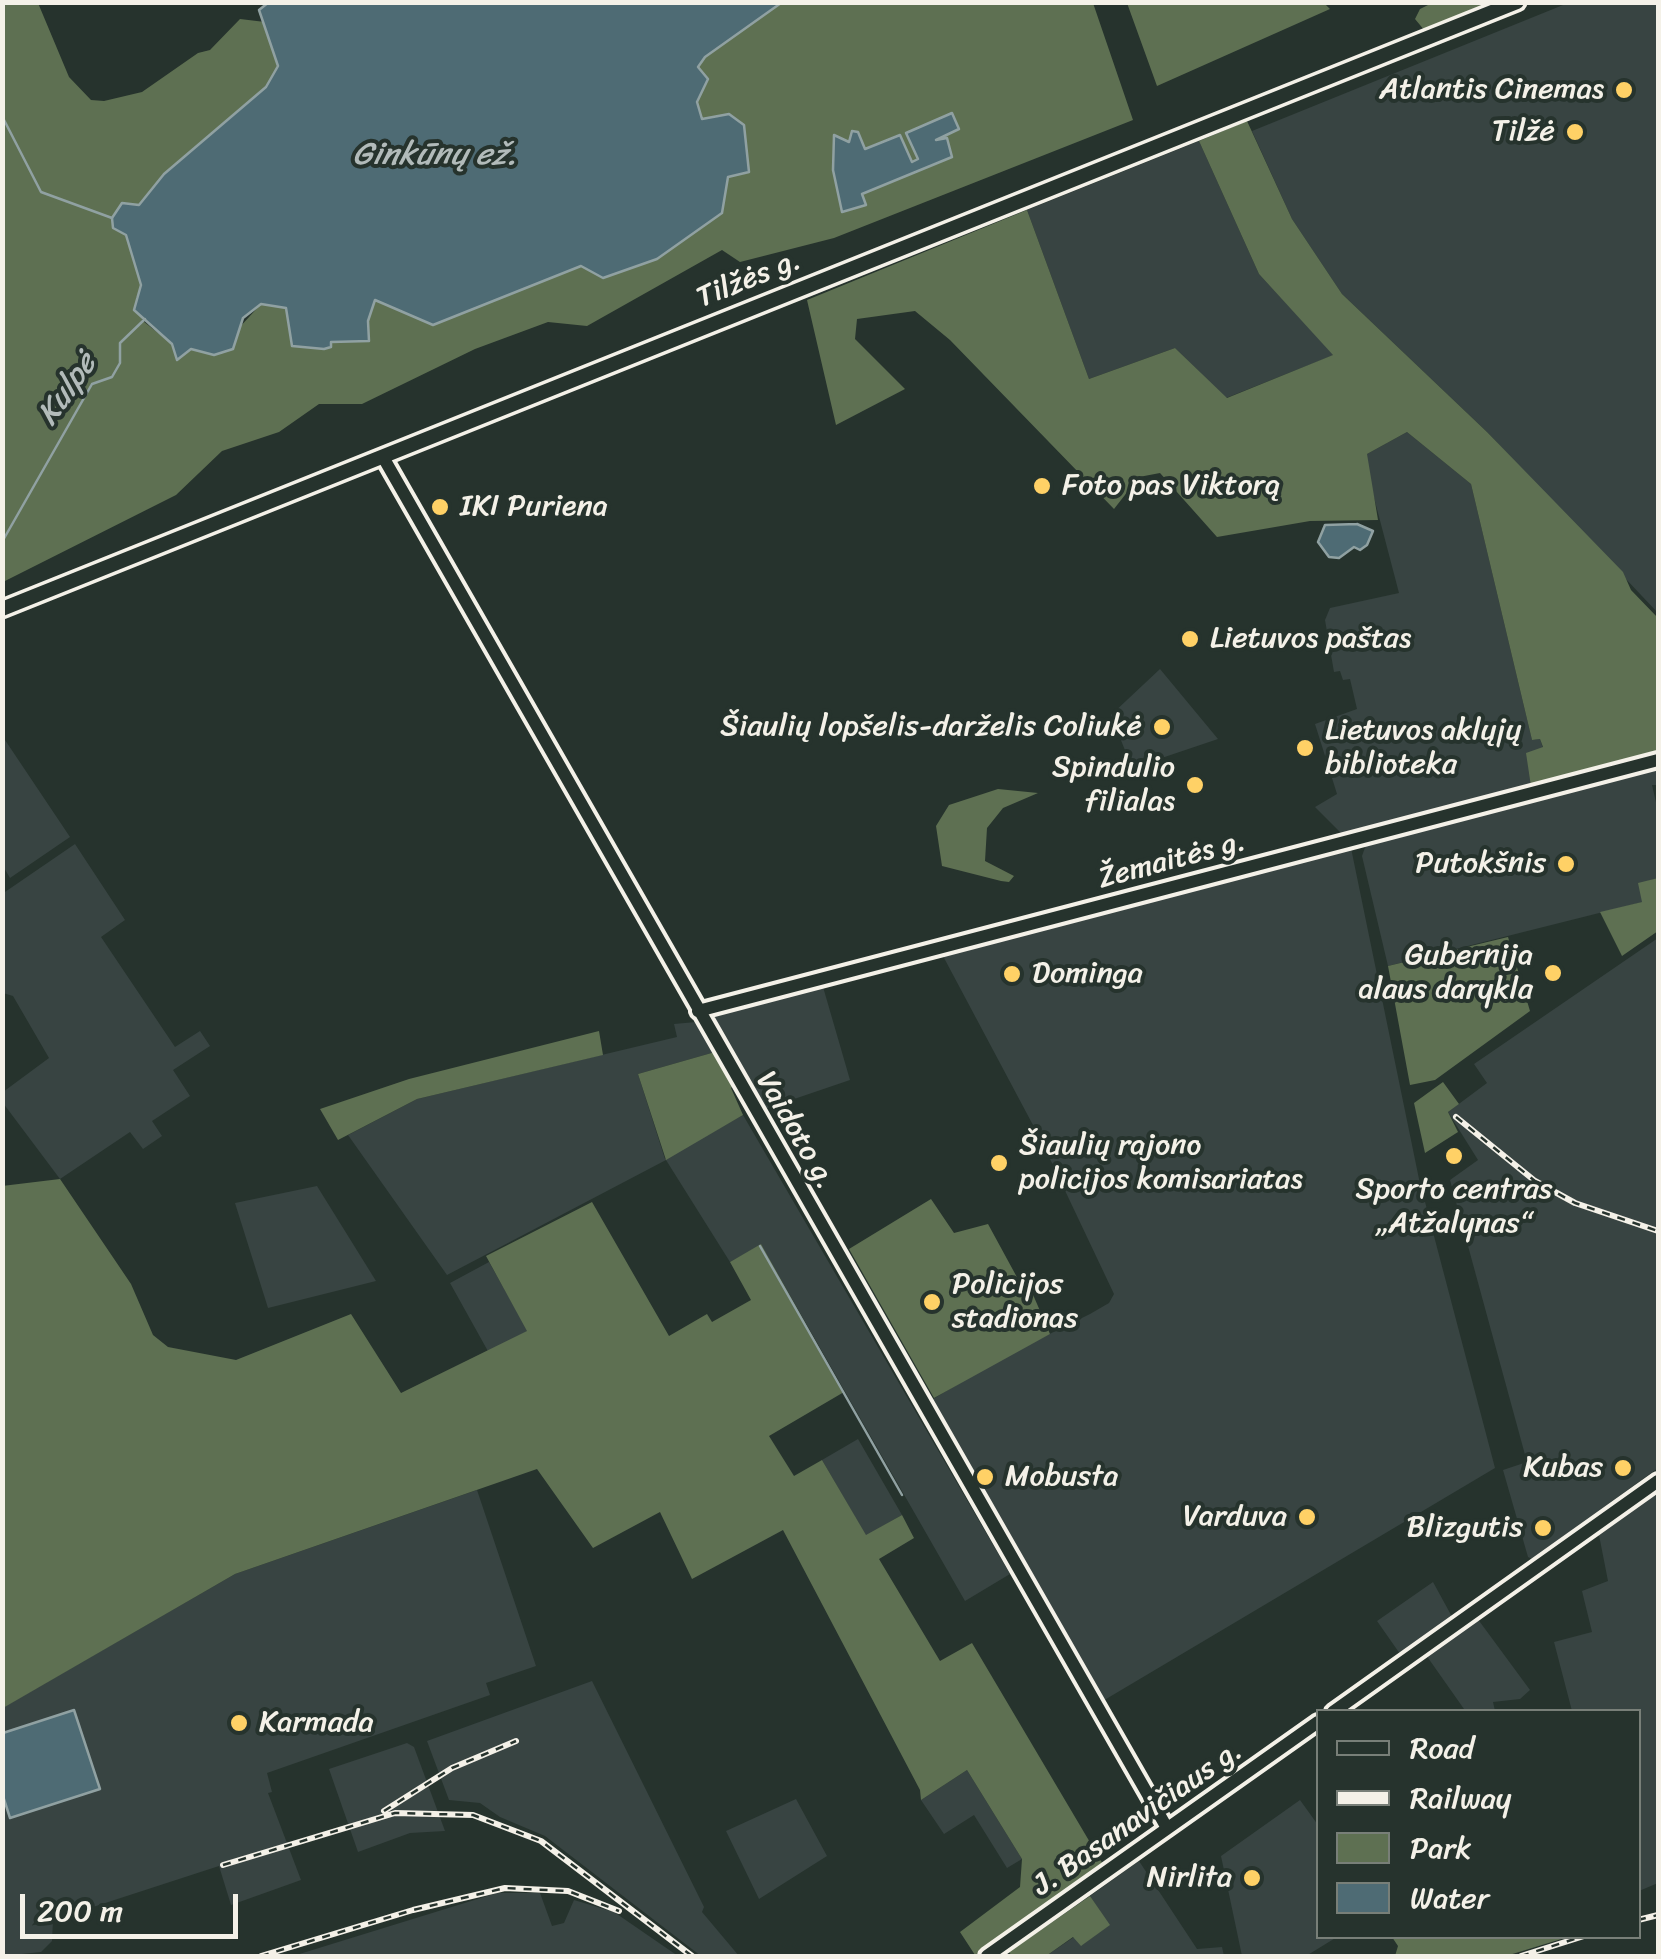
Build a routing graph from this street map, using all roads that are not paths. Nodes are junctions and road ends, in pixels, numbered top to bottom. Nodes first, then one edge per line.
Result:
1 (1517, 2) edge
2 (383, 457) junction
3 (3, 609) edge
4 (1658, 760) edge
5 (698, 1011) junction
6 (1658, 1482) edge
7 (1337, 1709) edge
8 (1316, 1723) edge
9 (1167, 1828) junction
10 (987, 1956) edge

1 - 2 highway, Tilžės g.
2 - 3 highway, Tilžės g.
2 - 5 main road, Vaidoto g.
4 - 5 main road, Žemaitės g.
5 - 9 main road, Vaidoto g.
6 - 7 main road
8 - 9 main road, J. Basanavičiaus g.
9 - 10 main road, J. Basanavičiaus g.

